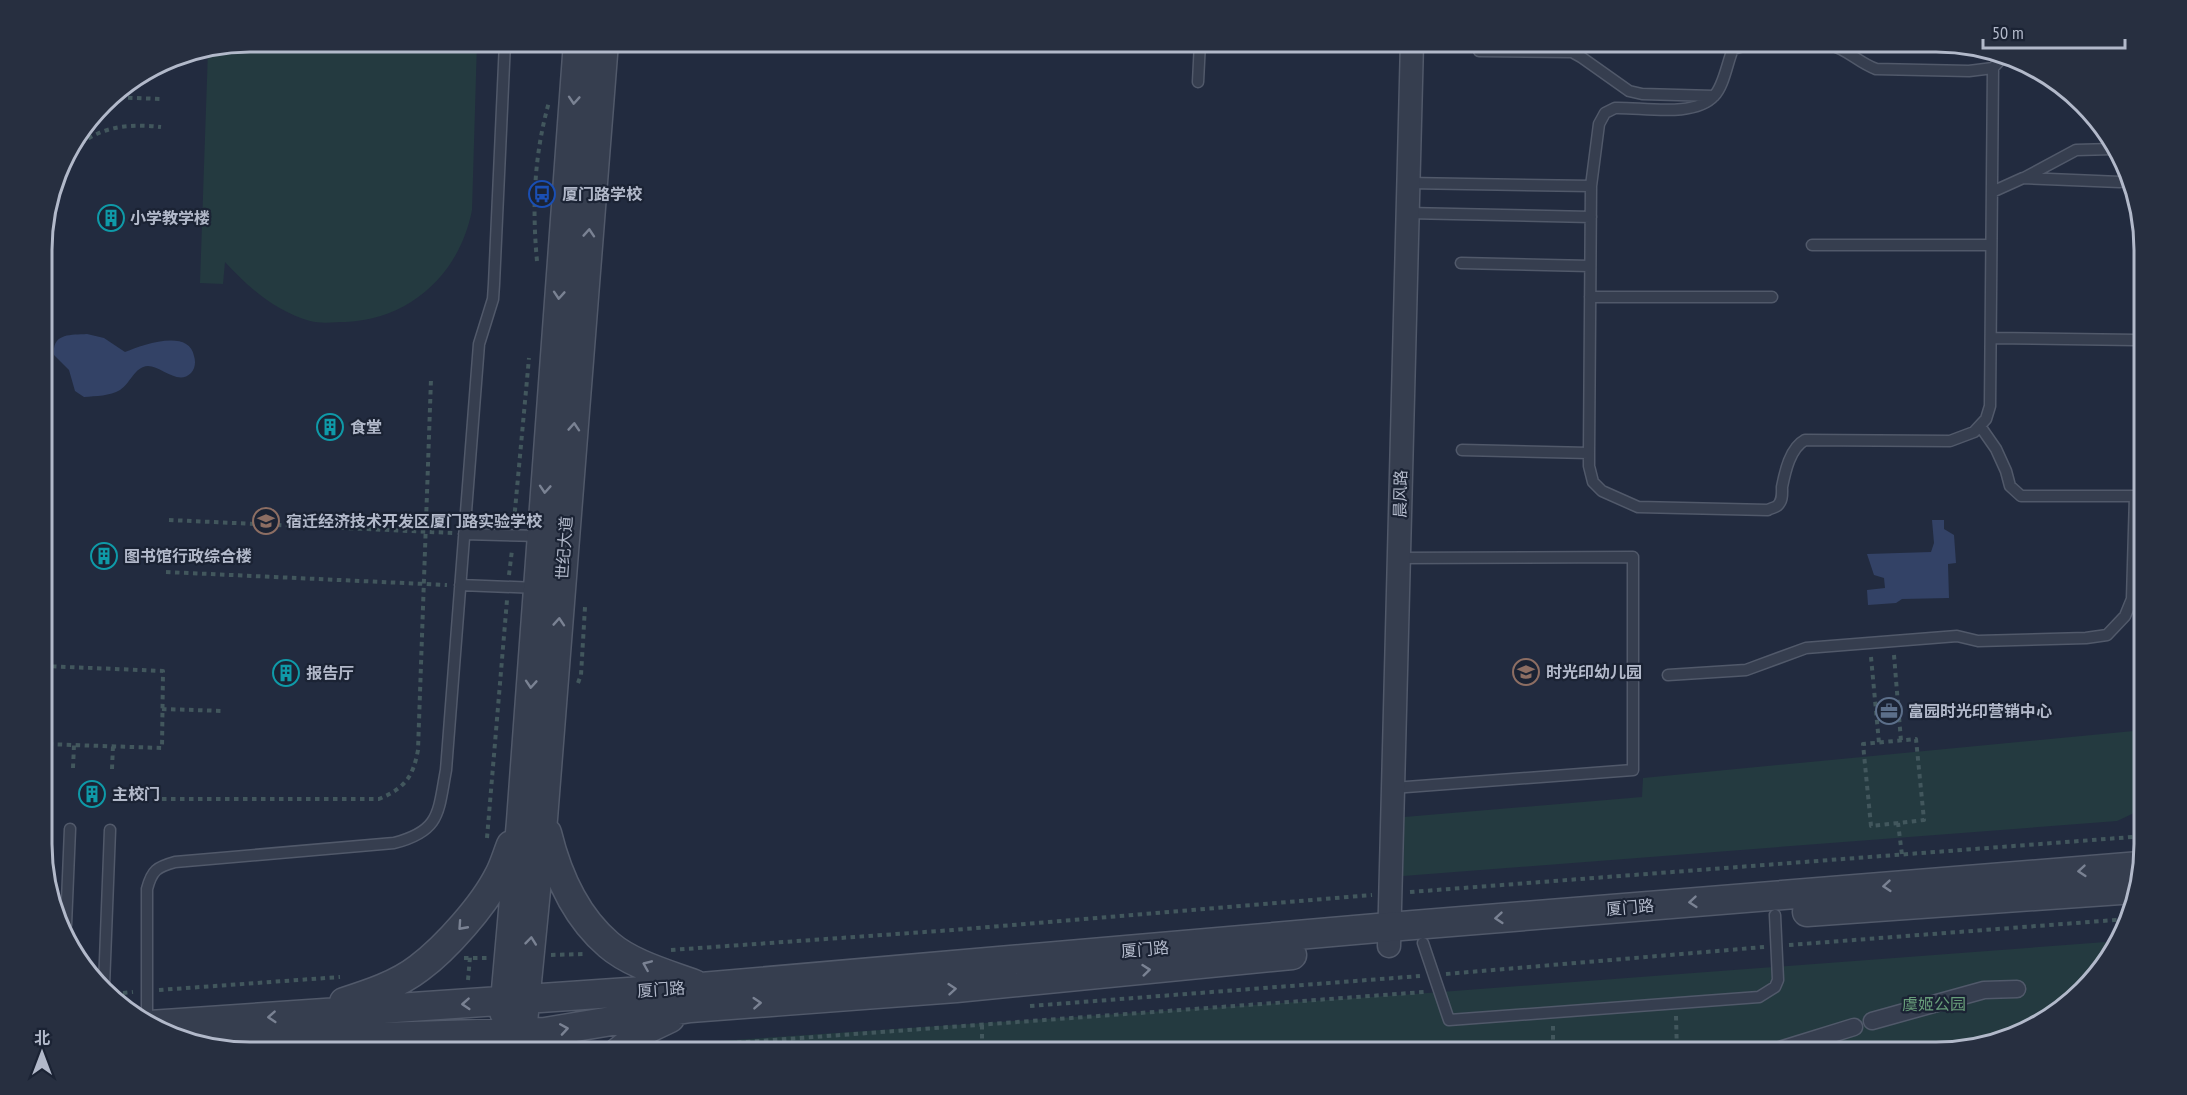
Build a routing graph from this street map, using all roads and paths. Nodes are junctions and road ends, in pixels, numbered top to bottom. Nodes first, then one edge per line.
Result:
1 (505, 52) edge
2 (577, 52) edge
3 (603, 52) edge
4 (1200, 52) edge
5 (1412, 52) edge
6 (1572, 52) edge
7 (1732, 52) edge
8 (1846, 52) edge
9 (1998, 62) edge
10 (1993, 68) junction
11 (1198, 82) dead end
12 (1714, 96) junction
13 (125, 98) edge
14 (161, 99) dead end
15 (161, 127) dead end
16 (86, 140) edge
17 (2106, 149) edge
18 (2024, 178) junction
19 (2120, 182) dead end
20 (1408, 183) junction
21 (1591, 186) junction
22 (1992, 192) junction
23 (1407, 213) junction
24 (1591, 217) junction
25 (1812, 245) dead end
26 (1992, 245) junction
27 (1461, 263) dead end
28 (1590, 266) junction
29 (1590, 297) junction
30 (1772, 297) dead end
31 (1991, 338) junction
32 (2134, 340) edge
33 (431, 379) dead end
34 (1980, 426) junction
35 (1462, 450) dead end
36 (1589, 453) junction
37 (169, 520) dead end
38 (427, 532) junction
39 (464, 534) junction
40 (553, 537) junction
41 (1398, 558) junction
42 (166, 572) dead end
43 (425, 584) junction
44 (460, 585) junction
45 (550, 588) junction
46 (1893, 641) junction
47 (1870, 643) junction
48 (52, 666) edge
49 (1668, 675) dead end
50 (162, 709) junction
51 (224, 711) dead end
52 (1901, 741) junction
53 (1879, 743) junction
54 (52, 744) edge
55 (74, 745) dead end
56 (113, 746) dead end
57 (73, 768) dead end
58 (112, 769) dead end
59 (1392, 788) junction
60 (144, 799) dead end
61 (532, 820) junction
62 (1898, 823) junction
63 (70, 829) dead end
64 (110, 830) dead end
65 (2134, 837) edge
66 (1902, 855) junction
67 (2133, 867) edge
68 (2129, 889) edge
69 (1389, 893) junction
70 (1775, 915) junction
71 (66, 916) edge
72 (2119, 920) edge
73 (1389, 937) junction
74 (1423, 943) junction
75 (1776, 946) junction
76 (670, 950) dead end
77 (588, 954) dead end
78 (519, 957) junction
79 (428, 960) junction
80 (1434, 975) junction
81 (104, 977) edge
82 (346, 977) dead end
83 (2017, 989) dead end
84 (146, 991) junction
85 (1439, 991) junction
86 (120, 993) edge
87 (696, 997) junction
88 (515, 1000) junction
89 (1676, 1003) junction
90 (1028, 1007) dead end
91 (1552, 1012) junction
92 (147, 1013) edge
93 (305, 1015) junction
94 (1872, 1021) dead end
95 (164, 1022) edge
96 (982, 1025) junction
97 (1854, 1027) dead end
98 (283, 1040) junction
99 (249, 1042) edge
100 (295, 1042) edge
101 (435, 1042) edge
102 (511, 1042) edge
103 (514, 1042) edge
104 (631, 1042) edge
105 (747, 1042) edge
106 (982, 1042) edge
107 (1553, 1042) edge
108 (1677, 1042) edge
109 (1806, 1042) edge

1 - 39 lane
2 -> 40 street, 世纪大道
40 -> 3 street, 世纪大道
4 - 11 lane
5 - 20 street, 晨风路
6 - 12 lane
7 - 12 lane
8 - 10 lane
9 - 10 lane
10 - 22 lane
12 - 21 lane
13 - 14 path
15 - 16 path
17 - 18 lane
18 - 19 lane
18 - 22 lane
20 - 21 lane
20 - 23 street, 晨风路
21 - 24 lane
22 - 26 lane
23 - 24 lane
23 - 41 street, 晨风路
24 - 28 lane
25 - 26 lane
26 - 31 lane
27 - 28 lane
28 - 29 lane
29 - 30 lane
29 - 36 lane
31 - 32 lane
31 - 34 lane
33 - 38 path
34 - 36 lane
34 - 46 lane
35 - 36 lane
37 - 38 path
38 - 39 path
38 - 43 path
39 - 40 lane
39 - 44 lane
40 - 45 street, 世纪大道
41 - 59 street, 晨风路
41 - 59 lane
42 - 43 path
43 - 44 path
43 - 60 path
44 - 45 lane
44 - 84 lane
45 - 61 street, 世纪大道
46 - 47 lane
46 - 52 path
47 - 49 lane
47 - 53 path
48 - 50 path
50 - 51 path
50 - 54 path
52 - 53 path
52 - 62 path
53 - 62 path
55 - 57 path
56 - 58 path
59 - 69 street, 晨风路
61 - 78 street, 世纪大道
61 -> 79 street
87 -> 61 street
62 - 66 path
63 - 71 lane
64 - 81 lane
65 - 66 path
66 - 69 path
67 -> 73 street, 厦门路
68 - 70 street, 厦门路
69 - 73 street, 晨风路
69 - 76 path
70 - 74 street, 厦门路
70 - 75 lane
72 - 75 path
73 - 74 street, 厦门路
73 - 87 street, 厦门路
74 - 80 lane
75 - 80 path
75 - 89 lane
77 - 78 path
78 - 79 path
78 - 88 street, 世纪大道
79 - 93 street
80 - 85 lane
80 - 90 path
82 - 84 path
83 - 94 street
84 - 86 path
84 - 92 lane
85 - 91 lane
85 - 96 path
87 - 88 street, 厦门路
103 -> 87 street, 厦门路
87 - 104 street
88 -> 93 street, 厦门路
88 - 102 street, 世纪大道
89 - 91 lane
89 - 108 path
91 - 107 path
93 -> 95 street, 厦门路
96 - 105 path
96 - 106 path
97 - 109 street
98 - 99 street, 厦门路
98 - 100 street
98 - 101 street, 厦门路

